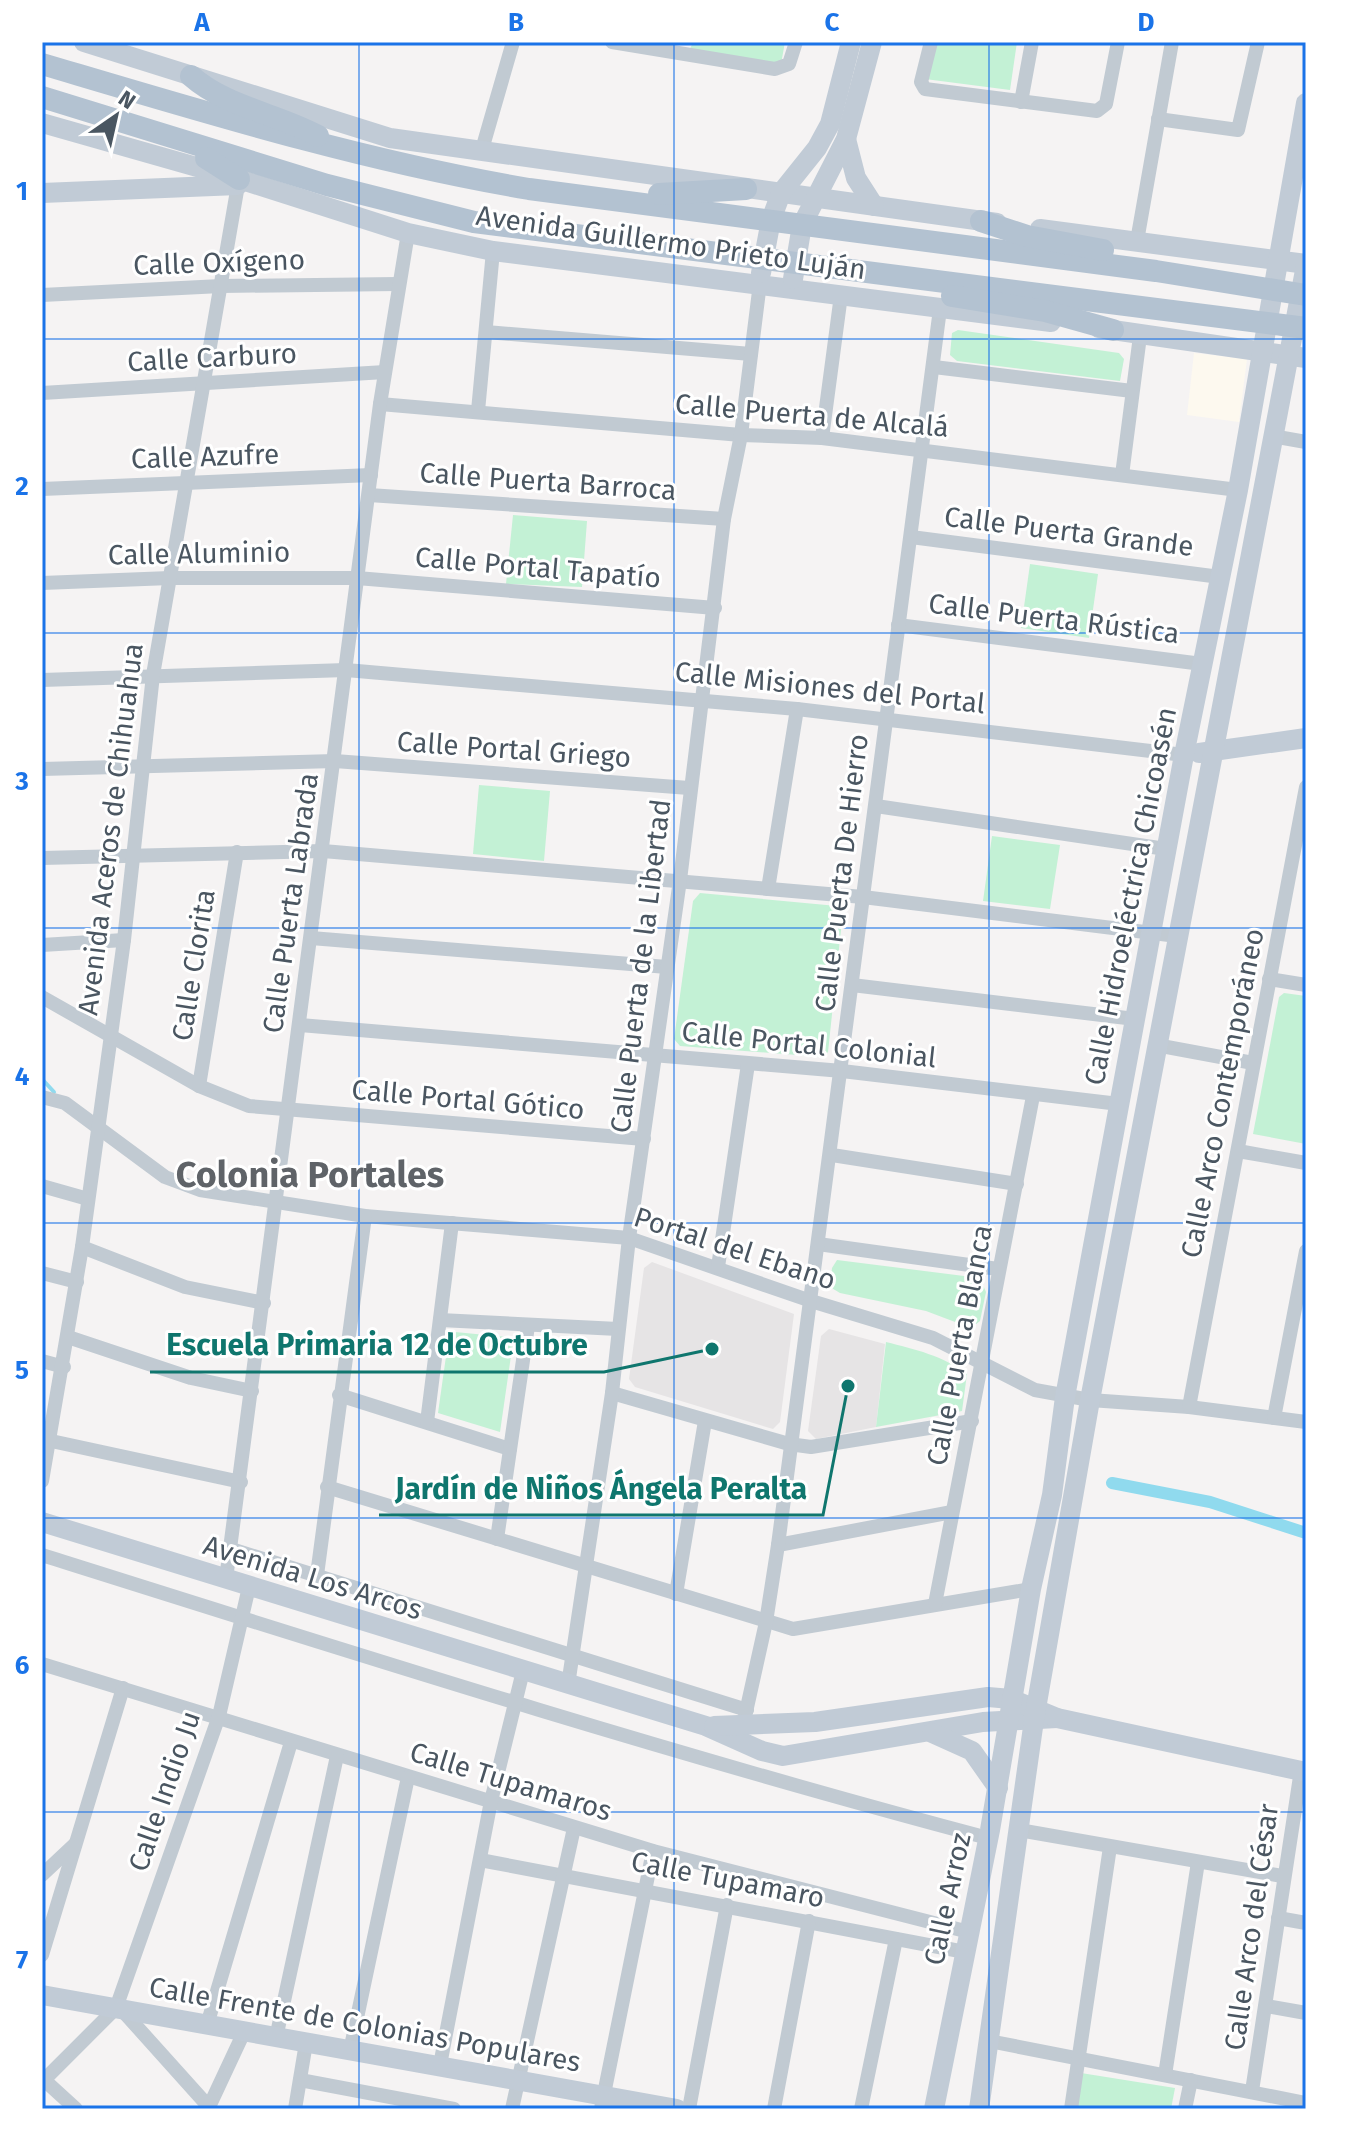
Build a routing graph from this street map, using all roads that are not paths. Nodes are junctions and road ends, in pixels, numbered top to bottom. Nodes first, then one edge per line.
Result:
1 (84, 42) edge
2 (513, 42) edge
3 (612, 42) edge
4 (796, 42) edge
5 (851, 42) edge
6 (872, 42) edge
7 (931, 42) edge
8 (1032, 42) edge
9 (1118, 42) edge
10 (1172, 42) edge
11 (1258, 42) edge
12 (690, 49) edge
13 (42, 64) edge
14 (191, 76) junction
15 (42, 97) edge
16 (1021, 102) junction
17 (1306, 103) edge
18 (1158, 119) junction
19 (42, 123) edge
20 (148, 129) junction
21 (846, 139) junction
22 (481, 153) junction
23 (351, 154) junction
24 (239, 182) junction
25 (529, 189) junction
26 (746, 189) junction
27 (42, 193) edge
28 (781, 193) junction
29 (814, 198) junction
30 (874, 206) junction
31 (771, 220) junction
32 (981, 221) junction
33 (802, 225) junction
34 (408, 233) junction
35 (1137, 241) junction
36 (493, 251) junction
37 (763, 259) junction
38 (1276, 259) junction
39 (794, 264) junction
40 (1306, 264) edge
41 (1156, 271) junction
42 (910, 279) junction
43 (760, 283) junction
44 (398, 284) junction
45 (221, 286) junction
46 (792, 288) junction
47 (1271, 290) junction
48 (42, 295) edge
49 (841, 295) junction
50 (1303, 295) edge
51 (940, 309) junction
52 (1266, 322) junction
53 (1300, 327) edge
54 (1113, 330) junction
55 (486, 332) junction
56 (1140, 336) junction
57 (1261, 352) junction
58 (751, 354) junction
59 (1297, 356) edge
60 (934, 367) junction
61 (385, 372) junction
62 (206, 385) junction
63 (1132, 391) junction
64 (42, 393) edge
65 (380, 404) junction
66 (478, 411) junction
67 (741, 435) junction
68 (1272, 436) junction
69 (822, 438) junction
70 (1306, 442) edge
71 (922, 449) junction
72 (371, 475) junction
73 (1122, 475) junction
74 (187, 482) junction
75 (42, 489) edge
76 (1238, 490) junction
77 (369, 495) junction
78 (724, 519) junction
79 (911, 537) junction
80 (1220, 577) junction
81 (170, 578) junction
82 (357, 578) junction
83 (42, 583) edge
84 (715, 608) junction
85 (898, 625) junction
86 (1202, 664) junction
87 (346, 670) junction
88 (153, 675) junction
89 (42, 680) edge
90 (703, 700) junction
91 (797, 709) junction
92 (888, 720) junction
93 (1306, 738) edge
94 (1211, 751) junction
95 (1184, 755) junction
96 (335, 761) junction
97 (144, 764) junction
98 (42, 769) edge
99 (1306, 787) edge
100 (689, 788) junction
101 (876, 806) junction
102 (1166, 849) junction
103 (323, 851) junction
104 (237, 852) junction
105 (133, 855) junction
106 (42, 858) edge
107 (680, 880) junction
108 (768, 889) junction
109 (863, 897) junction
110 (1151, 931) junction
111 (1177, 936) junction
112 (311, 938) junction
113 (124, 940) junction
114 (42, 945) edge
115 (667, 967) junction
116 (1269, 979) junction
117 (852, 985) junction
118 (1306, 985) edge
119 (42, 997) edge
120 (1135, 1019) junction
121 (300, 1025) junction
122 (111, 1034) junction
123 (1156, 1045) junction
124 (657, 1054) junction
125 (1253, 1063) junction
126 (748, 1064) junction
127 (842, 1071) junction
128 (199, 1086) junction
129 (1033, 1096) junction
130 (42, 1097) edge
131 (1119, 1104) junction
132 (288, 1111) junction
133 (96, 1129) junction
134 (644, 1139) junction
135 (1238, 1151) junction
136 (832, 1155) junction
137 (1306, 1163) edge
138 (1017, 1184) junction
139 (42, 1186) edge
140 (88, 1199) junction
141 (276, 1203) junction
142 (365, 1216) junction
143 (452, 1223) junction
144 (629, 1238) junction
145 (818, 1244) junction
146 (82, 1247) junction
147 (1306, 1251) edge
148 (718, 1267) junction
149 (998, 1269) junction
150 (42, 1273) edge
151 (77, 1282) junction
152 (811, 1301) junction
153 (264, 1303) junction
154 (440, 1320) junction
155 (528, 1326) junction
156 (618, 1329) junction
157 (68, 1337) junction
158 (42, 1361) edge
159 (982, 1362) junction
160 (64, 1367) junction
161 (252, 1391) junction
162 (612, 1393) junction
163 (339, 1395) junction
164 (1065, 1397) junction
165 (1090, 1400) junction
166 (1189, 1407) junction
167 (1274, 1418) junction
168 (705, 1421) junction
169 (972, 1421) junction
170 (427, 1422) junction
171 (1306, 1422) edge
172 (46, 1440) edge
173 (789, 1444) junction
174 (510, 1449) junction
175 (42, 1481) edge
176 (241, 1482) junction
177 (327, 1487) junction
178 (952, 1512) junction
179 (42, 1522) edge
180 (497, 1539) junction
181 (778, 1545) junction
182 (231, 1549) junction
183 (42, 1555) edge
184 (586, 1567) junction
185 (317, 1575) junction
186 (226, 1579) junction
187 (249, 1587) junction
188 (1031, 1589) junction
189 (676, 1594) junction
190 (935, 1604) junction
191 (242, 1618) junction
192 (766, 1622) junction
193 (574, 1656) junction
194 (42, 1664) edge
195 (523, 1671) junction
196 (568, 1685) junction
197 (123, 1688) junction
198 (516, 1700) junction
199 (1009, 1709) junction
200 (1035, 1714) junction
201 (219, 1716) junction
202 (743, 1725) junction
203 (928, 1732) junction
204 (291, 1742) junction
205 (337, 1756) junction
206 (1304, 1771) edge
207 (408, 1777) junction
208 (998, 1788) junction
209 (491, 1801) junction
210 (574, 1828) junction
211 (1019, 1830) junction
212 (1290, 1831) junction
213 (1306, 1834) edge
214 (988, 1838) junction
215 (75, 1844) junction
216 (1110, 1847) junction
217 (653, 1851) junction
218 (480, 1860) junction
219 (1198, 1862) junction
220 (42, 1875) edge
221 (563, 1875) junction
222 (1282, 1876) junction
223 (644, 1889) junction
224 (727, 1905) junction
225 (1278, 1918) junction
226 (809, 1921) junction
227 (1306, 1923) edge
228 (896, 1939) junction
229 (967, 1942) junction
230 (42, 1955) edge
231 (42, 1995) edge
232 (1267, 2006) junction
233 (118, 2008) junction
234 (1306, 2013) edge
235 (207, 2025) junction
236 (244, 2032) junction
237 (276, 2038) junction
238 (989, 2041) junction
239 (306, 2043) junction
240 (350, 2051) junction
241 (1078, 2059) junction
242 (440, 2065) junction
243 (1165, 2075) junction
244 (43, 2080) edge
245 (300, 2080) junction
246 (1191, 2080) junction
247 (519, 2081) junction
248 (1252, 2091) junction
249 (603, 2102) edge
250 (1278, 2103) edge
251 (1306, 2103) edge
252 (209, 2108) edge
253 (76, 2109) edge
254 (295, 2109) edge
255 (454, 2109) edge
256 (512, 2109) edge
257 (677, 2109) edge
258 (689, 2109) edge
259 (774, 2109) edge
260 (861, 2109) edge
261 (934, 2109) edge
262 (979, 2109) edge
263 (1071, 2109) edge
264 (1185, 2109) edge

1 - 14 street
2 - 22 street
3 - 12 street
4 - 12 street
5 - 28 street
6 - 21 street
7 - 16 street
8 - 16 street
9 - 16 street
10 - 18 street
11 - 18 street
13 - 23 main road, Avenida Guillermo Prieto Luján
14 - 22 street
14 - 23 main road
15 - 20 main road, Avenida Guillermo Prieto Luján
17 - 38 street, Calle Hidroeléctrica Chicoasén
18 - 35 street
19 - 24 street, Avenida Guillermo Prieto Luján
20 - 24 main road
20 - 37 main road, Avenida Guillermo Prieto Luján
21 - 29 street
21 - 30 street
22 - 26 street
23 - 25 main road, Avenida Guillermo Prieto Luján
24 - 27 street
24 - 34 street, Avenida Guillermo Prieto Luján
24 - 45 street, Avenida Aceros de Chihuahua
25 - 26 main road
25 - 31 main road, Avenida Guillermo Prieto Luján
26 - 28 street
28 - 29 street
28 - 31 street
29 - 30 street
29 - 33 street
30 - 32 street
31 - 33 main road, Avenida Guillermo Prieto Luján
31 - 37 street
32 - 35 street
32 - 41 main road
33 - 39 street
33 - 41 main road, Avenida Guillermo Prieto Luján
34 - 36 street, Avenida Guillermo Prieto Luján
34 - 44 street, Calle Puerta Labrada
35 - 38 street
36 - 43 street, Avenida Guillermo Prieto Luján
36 - 55 street
37 - 39 main road, Avenida Guillermo Prieto Luján
37 - 43 street
38 - 40 street
38 - 47 street, Calle Hidroeléctrica Chicoasén
39 - 42 main road, Avenida Guillermo Prieto Luján
39 - 46 street
40 - 50 street, Calle Hidroeléctrica Chicoasén
41 - 47 main road, Avenida Guillermo Prieto Luján
42 - 52 main road, Avenida Guillermo Prieto Luján
42 - 54 main road
43 - 46 street, Avenida Guillermo Prieto Luján
43 - 58 street, Calle Puerta de la Libertad
44 - 45 street, Calle Oxígeno
44 - 61 street, Calle Puerta Labrada
45 - 48 street, Calle Oxígeno
45 - 62 street, Avenida Aceros de Chihuahua
46 - 49 street, Avenida Guillermo Prieto Luján
47 - 50 main road, Avenida Guillermo Prieto Luján
47 - 52 street, Calle Hidroeléctrica Chicoasén
49 - 51 street, Avenida Guillermo Prieto Luján
49 - 69 street
50 - 53 street, Calle Hidroeléctrica Chicoasén
51 - 54 street, Avenida Guillermo Prieto Luján
51 - 60 street, Calle Puerta De Hierro
52 - 53 main road, Avenida Guillermo Prieto Luján
52 - 57 street, Calle Hidroeléctrica Chicoasén
53 - 59 street, Calle Hidroeléctrica Chicoasén
54 - 56 street, Avenida Guillermo Prieto Luján
55 - 58 street
55 - 66 street
56 - 57 street, Avenida Guillermo Prieto Luján
56 - 63 street
57 - 59 street, Avenida Guillermo Prieto Luján
57 - 76 street, Calle Hidroeléctrica Chicoasén
58 - 67 street, Calle Puerta de la Libertad
59 - 68 street, Calle Hidroeléctrica Chicoasén
60 - 63 street
60 - 71 street, Calle Puerta De Hierro
61 - 62 street, Calle Carburo
61 - 65 street, Calle Puerta Labrada
62 - 64 street, Calle Carburo
62 - 74 street, Avenida Aceros de Chihuahua
63 - 73 street
65 - 66 street, Calle Puerta de Alcalá
65 - 72 street, Calle Puerta Labrada
66 - 67 street, Calle Puerta de Alcalá
67 - 69 street, Calle Puerta de Alcalá
67 - 78 street, Calle Puerta de la Libertad
68 - 70 street
68 - 94 street, Calle Hidroeléctrica Chicoasén
69 - 71 street, Calle Puerta de Alcalá
71 - 73 street, Calle Puerta de Alcalá
71 - 79 street, Calle Puerta De Hierro
72 - 74 street, Calle Azufre
72 - 77 street, Calle Puerta Labrada
73 - 76 street, Calle Puerta de Alcalá
74 - 75 street, Calle Azufre
74 - 81 street, Avenida Aceros de Chihuahua
76 - 80 street, Calle Hidroeléctrica Chicoasén
77 - 78 street, Calle Puerta Barroca
77 - 82 street, Calle Puerta Labrada
78 - 84 street, Calle Puerta de la Libertad
79 - 80 street, Calle Puerta Grande
79 - 85 street, Calle Puerta De Hierro
80 - 86 street, Calle Hidroeléctrica Chicoasén
81 - 82 street, Calle Aluminio
81 - 83 street, Calle Aluminio
81 - 88 street, Avenida Aceros de Chihuahua
82 - 84 street, Calle Portal Tapatío
82 - 87 street, Calle Puerta Labrada
84 - 90 street, Calle Puerta de la Libertad
85 - 86 street, Calle Puerta Rústica
85 - 92 street, Calle Puerta De Hierro
86 - 95 street, Calle Hidroeléctrica Chicoasén
87 - 88 street, Calle Misiones del Portal
87 - 90 street, Calle Misiones del Portal
87 - 96 street, Calle Puerta Labrada
88 - 89 street, Calle Misiones del Portal
88 - 97 street, Avenida Aceros de Chihuahua
90 - 91 street, Calle Misiones del Portal
90 - 100 street, Calle Puerta de la Libertad
91 - 92 street, Calle Misiones del Portal
91 - 108 street
92 - 95 street, Calle Misiones del Portal
92 - 101 street, Calle Puerta De Hierro
93 - 94 street, Calle Misiones del Portal
94 - 95 street, Calle Misiones del Portal
94 - 111 street, Calle Hidroeléctrica Chicoasén
95 - 102 street, Calle Hidroeléctrica Chicoasén
96 - 97 street, Calle Portal Griego
96 - 100 street, Calle Portal Griego
96 - 103 street, Calle Puerta Labrada
97 - 98 street, Calle Portal Griego
97 - 105 street, Avenida Aceros de Chihuahua
99 - 116 street, Calle Arco Contemporáneo
100 - 107 street, Calle Puerta de la Libertad
101 - 102 street
101 - 109 street, Calle Puerta De Hierro
102 - 110 street, Calle Hidroeléctrica Chicoasén
103 - 104 street
103 - 107 street
103 - 112 street, Calle Puerta Labrada
104 - 105 street
104 - 128 street, Calle Clorita
105 - 106 street
105 - 113 street, Avenida Aceros de Chihuahua
107 - 108 street
107 - 115 street, Calle Puerta de la Libertad
108 - 109 street
109 - 110 street
109 - 117 street, Calle Puerta De Hierro
110 - 111 street
110 - 120 street, Calle Hidroeléctrica Chicoasén
111 - 123 street, Calle Hidroeléctrica Chicoasén
112 - 115 street
112 - 121 street, Calle Puerta Labrada
113 - 114 street
113 - 122 street, Avenida Aceros de Chihuahua
115 - 124 street, Calle Puerta de la Libertad
116 - 118 street
116 - 125 street, Calle Arco Contemporáneo
117 - 120 street
117 - 127 street, Calle Puerta De Hierro
119 - 122 street, Calle Portal Gótico
120 - 131 street, Calle Hidroeléctrica Chicoasén
121 - 124 street, Calle Portal Colonial
121 - 132 street, Calle Puerta Labrada
122 - 128 street, Calle Portal Gótico
122 - 133 street, Avenida Aceros de Chihuahua
123 - 125 street
123 - 165 street, Calle Hidroeléctrica Chicoasén
124 - 126 street, Calle Portal Colonial
124 - 134 street, Calle Puerta de la Libertad
125 - 135 street, Calle Arco Contemporáneo
126 - 127 street, Calle Portal Colonial
126 - 148 street
127 - 129 street, Calle Portal Colonial
127 - 136 street, Calle Puerta De Hierro
128 - 132 street, Calle Portal Gótico
129 - 131 street, Calle Portal Colonial
129 - 138 street, Calle Puerta Blanca
130 - 133 street, Portal del Ebano
131 - 164 street, Calle Hidroeléctrica Chicoasén
132 - 134 street, Calle Portal Gótico
132 - 141 street, Calle Puerta Labrada
133 - 140 street, Avenida Aceros de Chihuahua
133 - 141 street, Portal del Ebano
134 - 144 street, Calle Puerta de la Libertad
135 - 137 street
135 - 166 street, Calle Arco Contemporáneo
136 - 138 street
136 - 145 street, Calle Puerta De Hierro
138 - 149 street, Calle Puerta Blanca
139 - 140 street
140 - 146 street, Avenida Aceros de Chihuahua
141 - 142 street, Portal del Ebano
141 - 153 street, Calle Puerta Labrada
142 - 143 street, Portal del Ebano
142 - 163 street
143 - 144 street, Portal del Ebano
143 - 154 street
144 - 148 street, Portal del Ebano
144 - 156 street, Calle Puerta de la Libertad
145 - 149 street
145 - 152 street, Calle Puerta De Hierro
146 - 151 street, Avenida Aceros de Chihuahua
146 - 153 street
147 - 167 street
148 - 152 street, Portal del Ebano
149 - 159 street, Calle Puerta Blanca
150 - 151 street
151 - 157 street, Avenida Aceros de Chihuahua
152 - 159 street, Portal del Ebano
152 - 173 street, Calle Puerta De Hierro
153 - 161 street, Calle Puerta Labrada
154 - 155 street
154 - 170 street
155 - 156 street
155 - 174 street
156 - 162 street, Calle Puerta de la Libertad
157 - 160 street, Avenida Aceros de Chihuahua
157 - 161 street
158 - 160 street
159 - 164 street, Portal del Ebano
159 - 169 street, Calle Puerta Blanca
160 - 172 street, Avenida Aceros de Chihuahua
161 - 176 street, Calle Puerta Labrada
162 - 168 street
162 - 184 street, Calle Puerta de la Libertad
163 - 170 street
163 - 177 street
164 - 165 street, Portal del Ebano
164 - 188 street, Calle Hidroeléctrica Chicoasén
165 - 166 street, Portal del Ebano
165 - 200 street, Calle Hidroeléctrica Chicoasén
166 - 167 street, Portal del Ebano
167 - 171 street, Portal del Ebano
168 - 173 street
168 - 189 street
169 - 173 street
169 - 178 street, Calle Puerta Blanca
170 - 174 street
172 - 175 street, Avenida Aceros de Chihuahua
172 - 176 street
173 - 181 street, Calle Puerta De Hierro
174 - 180 street
176 - 182 street, Calle Puerta Labrada
177 - 180 street
177 - 185 street
178 - 181 street
178 - 190 street, Calle Puerta Blanca
179 - 186 street, Avenida Los Arcos
180 - 184 street
181 - 192 street, Calle Puerta De Hierro
182 - 185 street, Avenida Los Arcos
182 - 186 street, Calle Puerta Labrada
183 - 191 street
184 - 189 street
184 - 193 street, Calle Puerta de la Libertad
185 - 193 street, Avenida Los Arcos
186 - 187 street, Avenida Los Arcos
187 - 191 street, Calle Indio Ju
187 - 195 street, Avenida Los Arcos
188 - 190 street
188 - 199 street, Calle Hidroeléctrica Chicoasén
189 - 192 street
190 - 192 street
191 - 198 street
191 - 201 street, Calle Indio Ju
192 - 202 street, Calle Puerta De Hierro
193 - 196 street
193 - 202 street, Avenida Los Arcos
194 - 197 street, Calle Tupamaros
195 - 196 street, Avenida Los Arcos
195 - 198 street
196 - 202 street, Avenida Los Arcos
197 - 201 street, Calle Tupamaros
197 - 215 street
198 - 209 street
198 - 214 street
199 - 200 street, Avenida Los Arcos
199 - 202 street, Avenida Los Arcos
199 - 203 street, Avenida Los Arcos
199 - 208 street, Calle Arroz
200 - 206 street, Avenida Los Arcos
200 - 211 street, Calle Arroz
201 - 204 street, Calle Tupamaros
201 - 233 street, Calle Indio Ju
202 - 203 street, Avenida Los Arcos
203 - 208 street
204 - 205 street, Calle Tupamaros
204 - 235 street
205 - 207 street, Calle Tupamaros
205 - 237 street
206 - 212 street, Calle Arco del César
207 - 209 street, Calle Tupamaros
207 - 240 street
208 - 214 street, Calle Arroz
209 - 210 street, Calle Tupamaros
209 - 218 street
210 - 217 street, Calle Tupamaros
210 - 221 street
211 - 216 street
211 - 238 street, Calle Arroz
212 - 213 street
212 - 222 street, Calle Arco del César
214 - 229 street, Calle Arroz
215 - 220 street
215 - 230 street
216 - 219 street
216 - 241 street
217 - 223 street
217 - 229 street, Calle Tupamaros
218 - 221 street, Calle Tupamaro
218 - 242 street
219 - 222 street
219 - 243 street
221 - 223 street, Calle Tupamaro
221 - 247 street
222 - 225 street, Calle Arco del César
223 - 224 street, Calle Tupamaro
223 - 249 street
224 - 226 street, Calle Tupamaro
224 - 258 street
225 - 227 street
225 - 232 street, Calle Arco del César
226 - 228 street, Calle Tupamaro
226 - 259 street
228 - 229 street, Calle Tupamaro
228 - 260 street
229 - 261 street, Calle Arroz
231 - 233 street, Calle Frente de Colonias Populares
232 - 234 street
232 - 248 street, Calle Arco del César
233 - 235 street, Calle Frente de Colonias Populares
233 - 244 street
233 - 252 street
235 - 236 street, Calle Frente de Colonias Populares
236 - 237 street, Calle Frente de Colonias Populares
236 - 252 street
237 - 239 street, Calle Frente de Colonias Populares
238 - 241 street
238 - 262 street, Calle Arroz
239 - 240 street, Calle Frente de Colonias Populares
239 - 245 street
240 - 242 street, Calle Frente de Colonias Populares
241 - 243 street
241 - 263 street
242 - 247 street, Calle Frente de Colonias Populares
243 - 246 street
244 - 253 street
245 - 254 street
245 - 255 street
246 - 248 street
246 - 264 street
247 - 249 street, Calle Frente de Colonias Populares
247 - 256 street
248 - 250 street
249 - 257 street, Calle Frente de Colonias Populares
250 - 251 street

